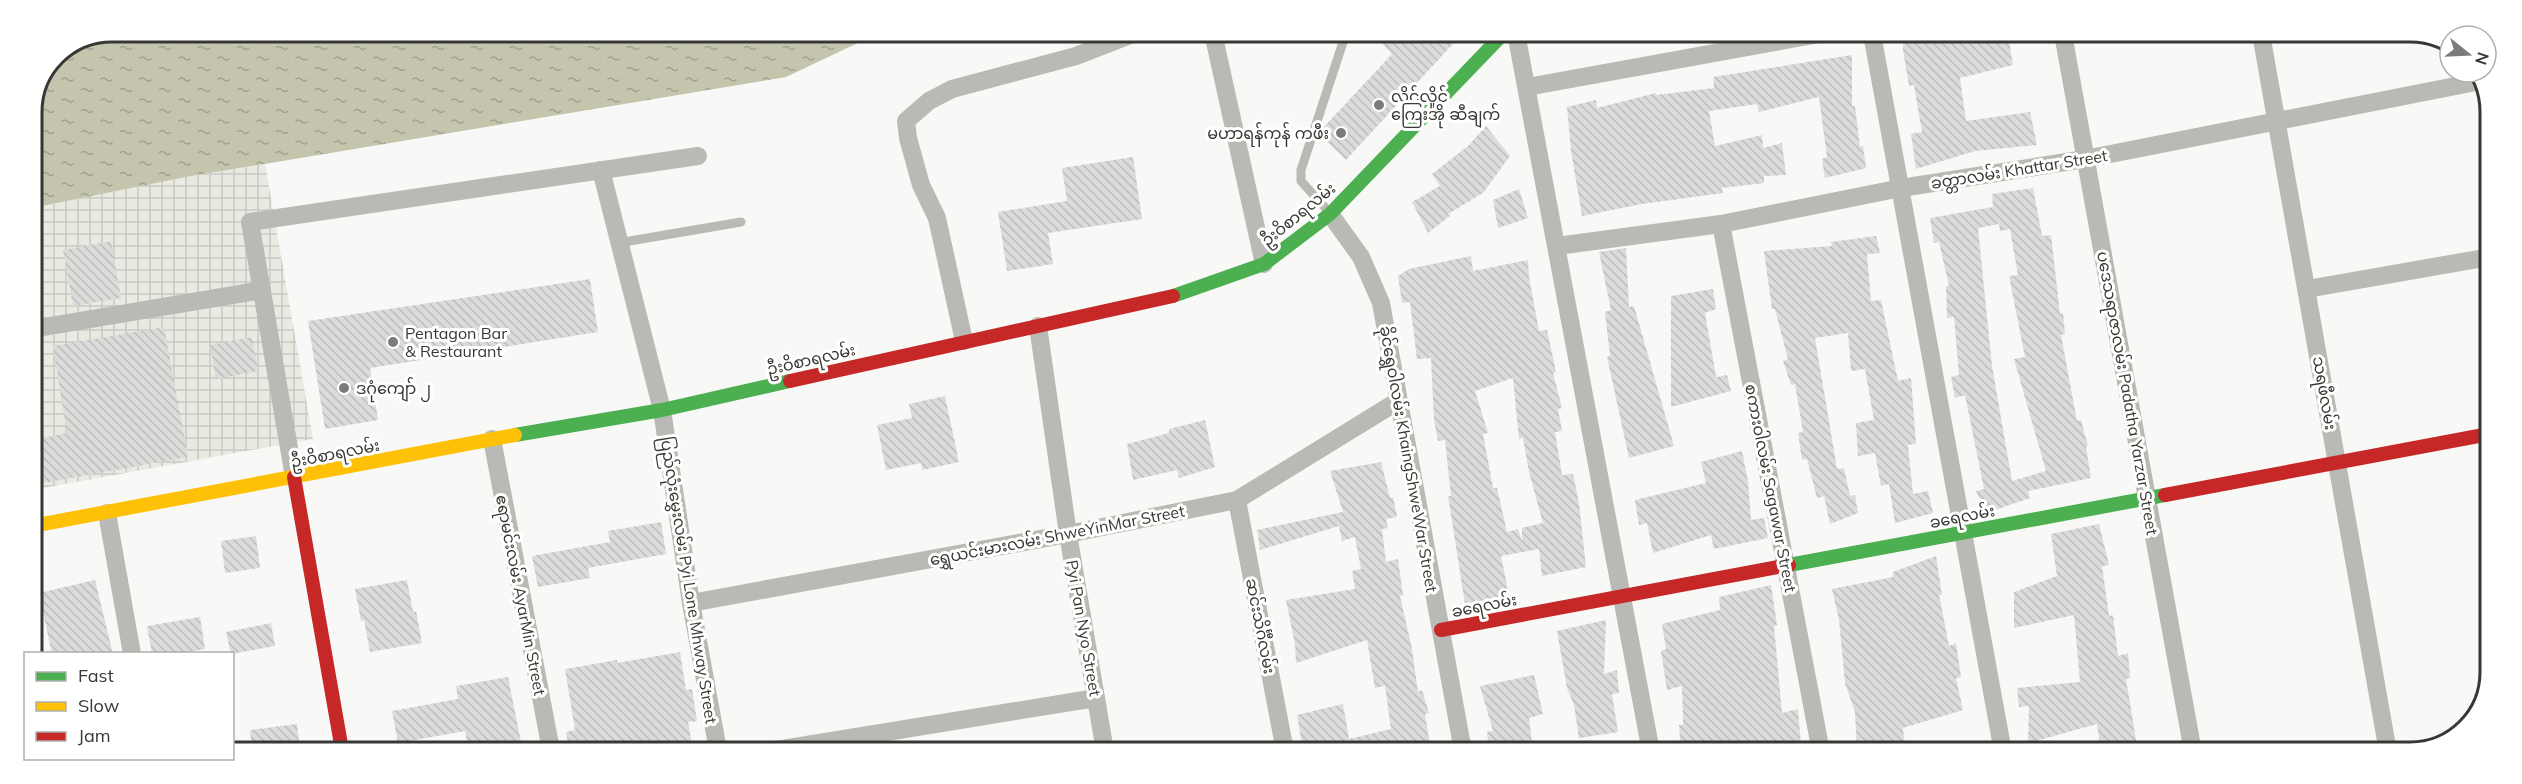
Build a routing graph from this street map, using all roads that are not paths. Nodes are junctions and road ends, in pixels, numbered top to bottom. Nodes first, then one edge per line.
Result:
1 (1112, 42) edge
2 (1215, 42) edge
3 (1343, 42) edge
4 (1495, 42) edge
5 (1518, 42) edge
6 (1775, 42) edge
7 (1874, 42) edge
8 (2064, 42) edge
9 (2263, 42) edge
10 (2465, 84) edge
11 (1527, 87) junction
12 (2277, 120) junction
13 (698, 156) dead end
14 (2085, 159) junction
15 (601, 170) junction
16 (1901, 188) junction
17 (1330, 213) junction
18 (741, 222) dead end
19 (1721, 224) junction
20 (618, 243) junction
21 (1557, 246) junction
22 (2480, 259) edge
23 (1264, 264) junction
24 (2307, 289) junction
25 (262, 290) junction
26 (1038, 326) junction
27 (42, 327) edge
28 (964, 342) junction
29 (1398, 401) junction
30 (662, 410) junction
31 (2480, 436) edge
32 (492, 439) junction
33 (2337, 463) junction
34 (294, 477) junction
35 (2147, 498) junction
36 (1237, 500) junction
37 (106, 513) junction
38 (42, 524) edge
39 (1963, 532) junction
40 (1068, 534) junction
41 (1785, 565) junction
42 (1622, 596) junction
43 (691, 603) junction
44 (1441, 630) junction
45 (132, 652) edge
46 (1096, 698) junction
47 (341, 742) edge
48 (549, 742) edge
49 (717, 742) edge
50 (825, 742) edge
51 (1103, 742) edge
52 (1283, 742) edge
53 (1461, 742) edge
54 (1649, 742) edge
55 (1819, 742) edge
56 (2001, 742) edge
57 (2191, 742) edge
58 (2386, 742) edge

1 - 28 street
2 - 23 street
3 - 17 lane
4 - 17 main road, ဦးဝိစာရလမ်း
5 - 11 street
6 - 11 street
7 - 16 street
8 - 14 street, ပဒေသရာဇာလမ်း Padatha Yarzar Street
9 - 12 street, သရဖီလမ်း
10 - 12 street, ခတ္တာလမ်း Khattar Street
11 - 21 street
12 - 14 street, ခတ္တာလမ်း Khattar Street
12 - 24 street, သရဖီလမ်း
13 - 15 street
14 - 16 street, ခတ္တာလမ်း Khattar Street
14 - 35 street, ပဒေသရာဇာလမ်း Padatha Yarzar Street
15 - 20 street, ပြည်လုံးမွှေးလမ်း Pyi Lone Mhway Street
15 - 25 street
16 - 19 street, ခတ္တာလမ်း Khattar Street
16 - 39 street
17 - 23 main road, ဦးဝိစာရလမ်း
17 - 29 street, ခိုင်ရွှေဝါလမ်း KhaingShweWar Street
18 - 20 lane
19 - 21 street, ခတ္တာလမ်း Khattar Street
19 - 41 street, စကားဝါလမ်း Sagawar Street
20 - 30 street, ပြည်လုံးမွှေးလမ်း Pyi Lone Mhway Street
21 - 42 street
22 - 24 street
23 - 26 main road, ဦးဝိစာရလမ်း
24 - 33 street, သရဖီလမ်း
25 - 27 street
25 - 34 street
26 - 28 main road, ဦးဝိစာရလမ်း
26 - 40 street, Pyi Pan Nyo Street
28 - 30 main road, ဦးဝိစာရလမ်း
29 - 36 street, ရွှေယင်းမားလမ်း ShweYinMar Street
29 - 44 street, ခိုင်ရွှေဝါလမ်း KhaingShweWar Street
30 - 32 main road, ဦးဝိစာရလမ်း
30 - 43 street, ပြည်လုံးမွှေးလမ်း Pyi Lone Mhway Street
31 - 33 main road, ခရေလမ်း
32 - 34 main road, ဦးဝိစာရလမ်း
32 - 48 street, ဧရာမင်းလမ်း AyarMin Street
33 - 35 main road, ခရေလမ်း
33 - 58 street, သရဖီလမ်း
34 - 37 main road, ဦးဝိစာရလမ်း
34 - 47 main road
35 - 39 main road, ခရေလမ်း
35 - 57 street, ပဒေသရာဇာလမ်း Padatha Yarzar Street
36 - 40 street, ရွှေယင်းမားလမ်း ShweYinMar Street
36 - 52 street, ဆင်းသိင်္ဂီလမ်း
37 - 38 main road, ဦးဝိစာရလမ်း
37 - 45 street
39 - 41 main road, ခရေလမ်း
39 - 56 street
40 - 43 street, ရွှေယင်းမားလမ်း ShweYinMar Street
40 - 46 street, Pyi Pan Nyo Street
41 - 42 main road, ခရေလမ်း
41 - 55 street, စကားဝါလမ်း Sagawar Street
42 - 44 main road, ခရေလမ်း
42 - 54 street
43 - 49 street, ပြည်လုံးမွှေးလမ်း Pyi Lone Mhway Street
44 - 53 street, ခိုင်ရွှေဝါလမ်း KhaingShweWar Street
46 - 50 street
46 - 51 street, Pyi Pan Nyo Street

